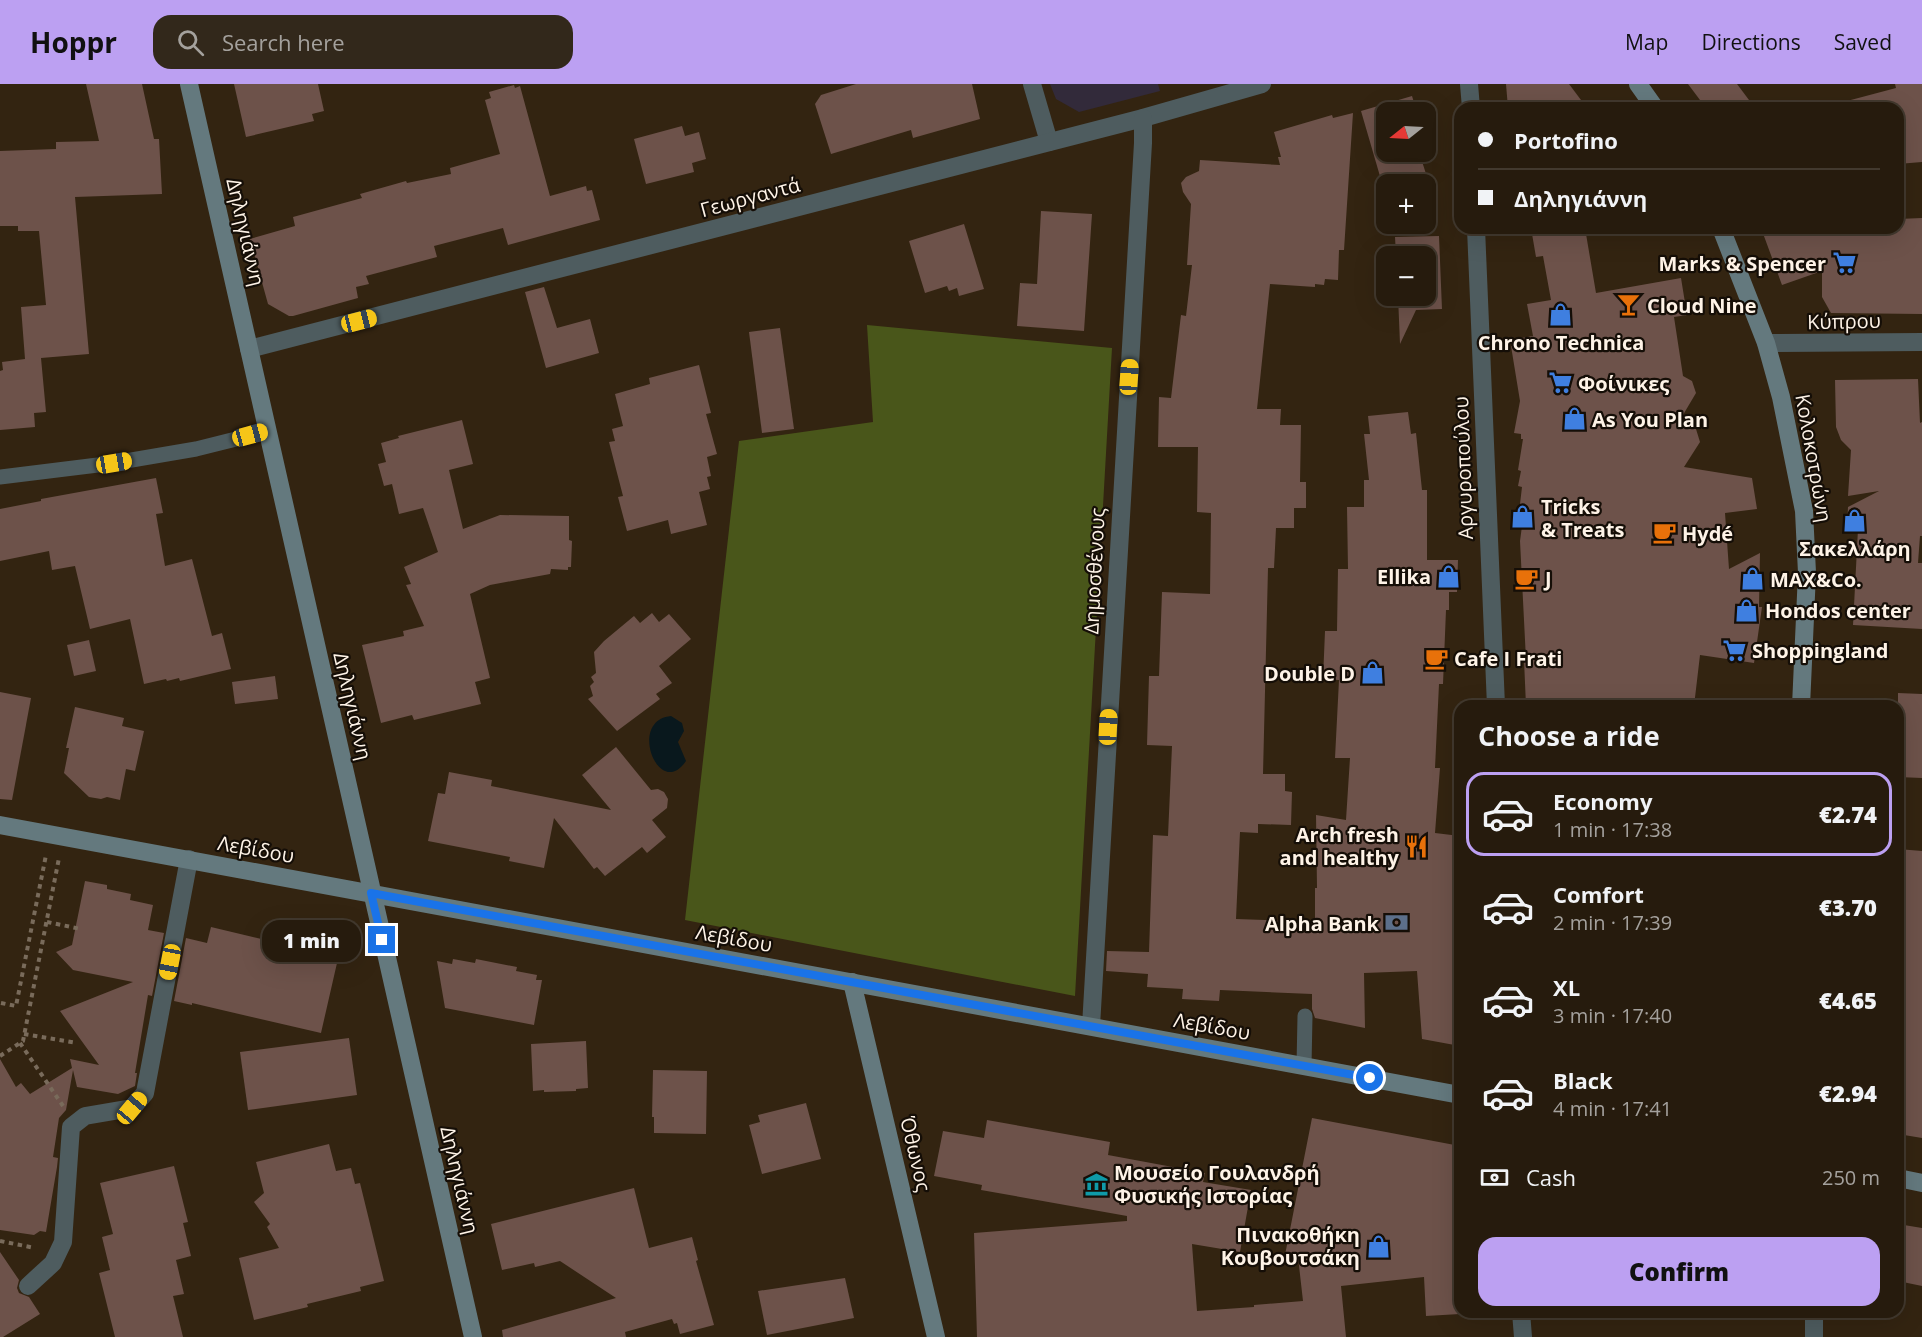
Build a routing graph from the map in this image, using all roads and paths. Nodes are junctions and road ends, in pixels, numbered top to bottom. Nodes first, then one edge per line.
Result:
1 (189, 84) edge
2 (1032, 84) edge
3 (1262, 84) edge
4 (1470, 84) edge
5 (1638, 84) edge
6 (1470, 102) edge
7 (1651, 102) edge
8 (1143, 118) junction
9 (1049, 142) junction
10 (1476, 234) edge
11 (1723, 234) edge
12 (1922, 342) edge
13 (1766, 344) junction
14 (249, 349) junction
15 (268, 430) junction
16 (0, 477) edge
17 (1496, 700) edge
18 (1801, 700) edge
19 (0, 825) edge
20 (57, 835) junction
21 (189, 860) junction
22 (371, 893) junction
23 (46, 922) junction
24 (81, 928) dead end
25 (852, 982) junction
26 (1, 1003) edge
27 (1305, 1016) dead end
28 (1090, 1026) junction
29 (24, 1034) junction
30 (20, 1043) junction
31 (77, 1043) dead end
32 (0, 1056) edge
33 (1304, 1065) junction
34 (1454, 1094) edge
35 (75, 1124) junction
36 (1904, 1179) edge
37 (1922, 1183) edge
38 (0, 1241) edge
39 (59, 1252) junction
40 (28, 1286) dead end
41 (1521, 1318) edge
42 (1814, 1318) edge
43 (473, 1337) edge
44 (936, 1337) edge
45 (1523, 1337) edge
46 (1814, 1337) edge

1 - 14 street, Δηληγιάννη
2 - 9 street
3 - 8 street, Γεωργαντά
4 - 6 street
5 - 7 street
8 - 9 street, Γεωργαντά
8 - 28 street, Δημοσθένους
9 - 14 street, Γεωργαντά
10 - 17 street, Αργυροπούλου
11 - 13 street, Κολοκοτρώνη
12 - 13 street, Κύπρου
13 - 18 street, Κολοκοτρώνη
14 - 15 street, Δηληγιάννη
15 - 16 lane
15 - 22 street, Δηληγιάννη
19 - 20 street, Λεβίδου
20 - 21 street, Λεβίδου
20 - 23 path
20 - 26 path
21 - 22 street, Λεβίδου
21 - 35 street
22 - 25 street, Λεβίδου
22 - 43 street, Δηληγιάννη
23 - 24 path
23 - 29 path
25 - 28 street, Λεβίδου
25 - 44 street, Όθωνος
27 - 33 lane
28 - 33 street, Λεβίδου
29 - 30 path
29 - 31 path
30 - 32 path
30 - 35 path
33 - 34 street, Λεβίδου
35 - 39 street
36 - 37 street
38 - 39 path
39 - 40 street
41 - 45 street
42 - 46 street

